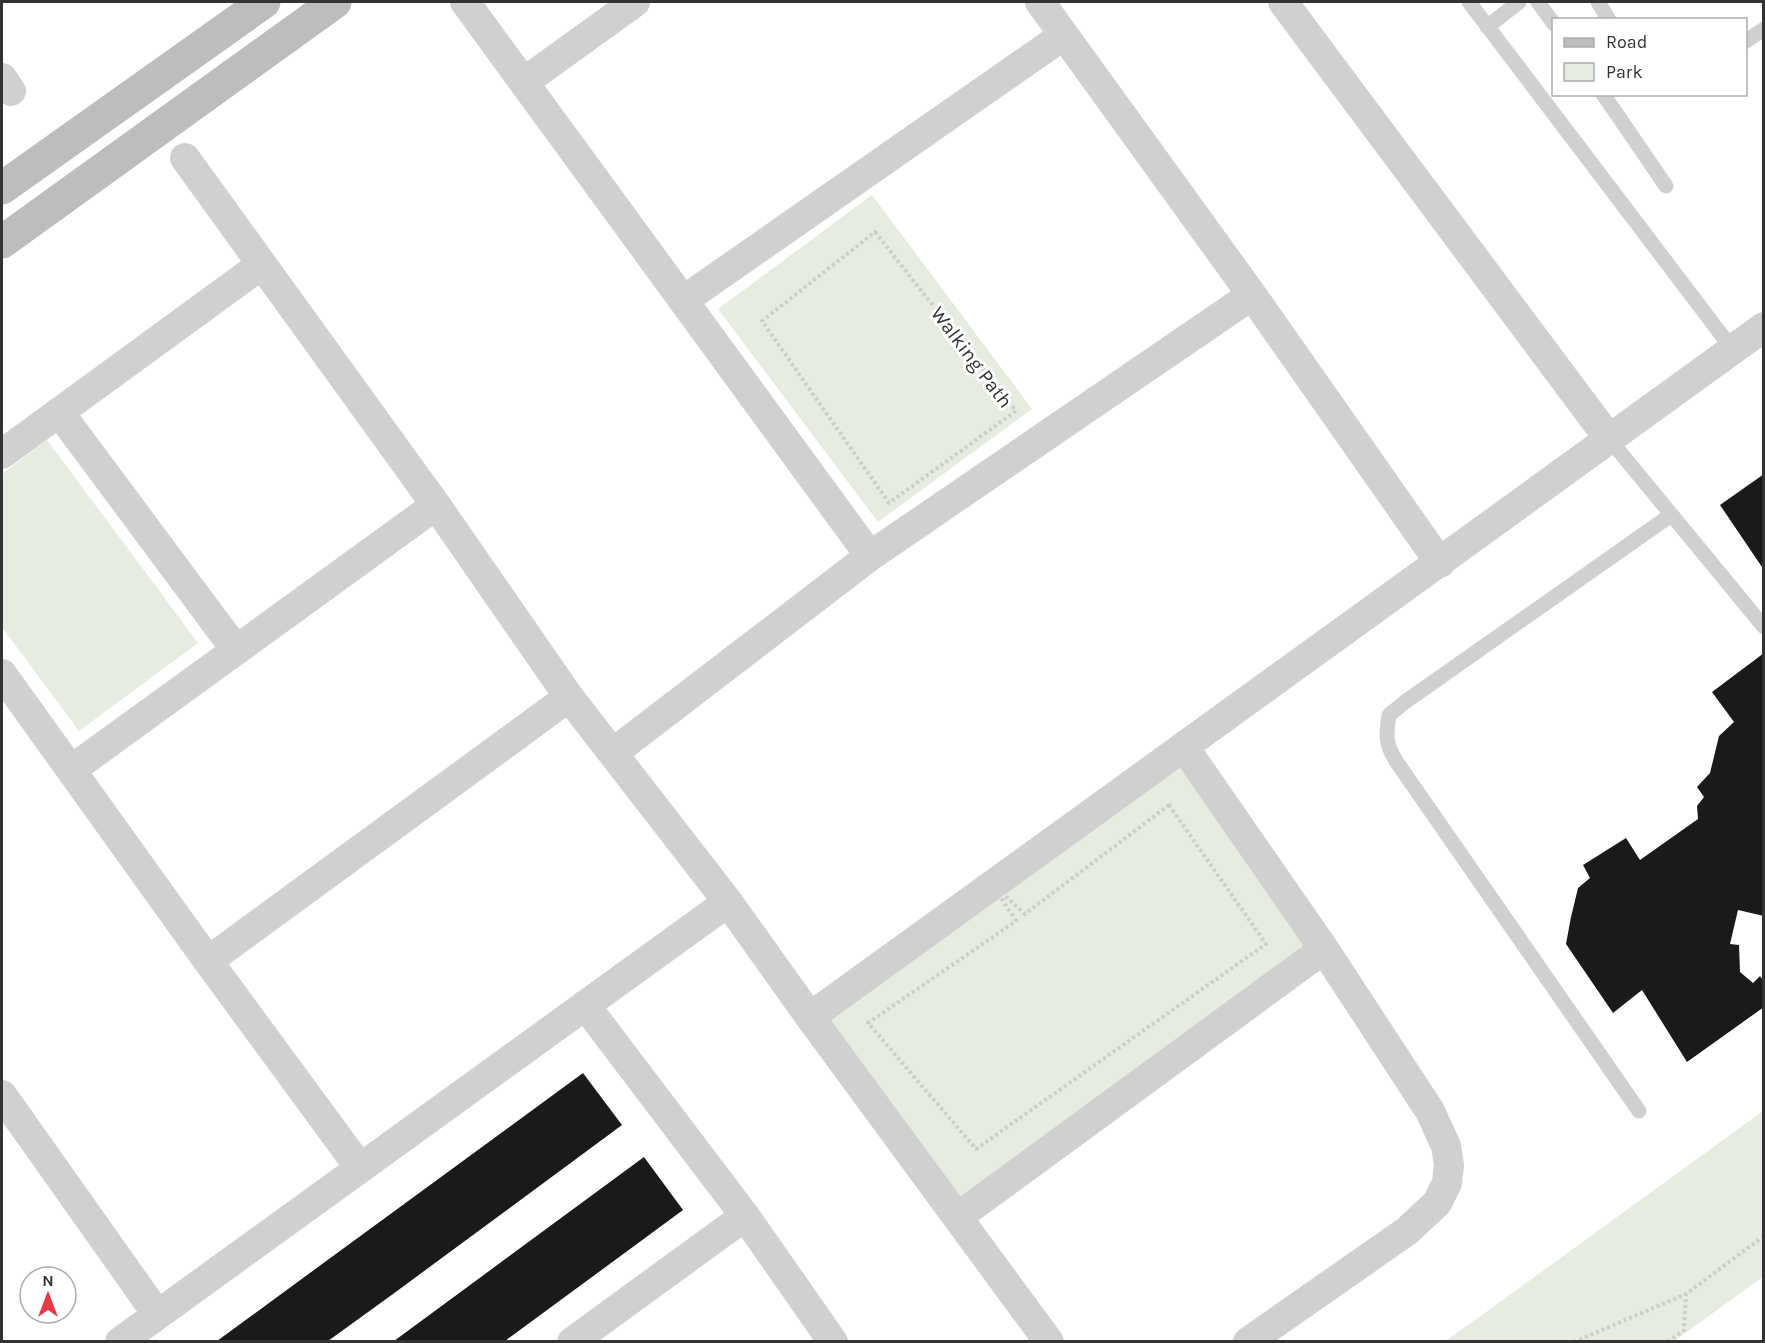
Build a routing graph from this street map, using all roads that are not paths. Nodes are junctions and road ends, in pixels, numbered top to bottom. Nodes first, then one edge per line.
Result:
1 (264, 2) edge
2 (335, 2) edge
3 (465, 2) edge
4 (634, 2) edge
5 (1040, 2) edge
6 (1284, 2) edge
7 (1469, 2) edge
8 (1519, 2) edge
9 (1538, 2) edge
10 (1598, 2) edge
11 (1609, 18) edge
12 (1552, 21) edge
13 (1487, 27) junction
14 (1764, 28) edge
15 (1064, 35) junction
16 (1747, 40) edge
17 (524, 82) junction
18 (1604, 96) edge
19 (185, 158) dead end
20 (1666, 186) dead end
21 (2, 188) edge
22 (2, 242) edge
23 (261, 265) junction
24 (1252, 295) junction
25 (684, 300) junction
26 (1764, 327) edge
27 (1732, 350) junction
28 (59, 412) junction
29 (1610, 440) junction
30 (2, 454) edge
31 (436, 505) junction
32 (1671, 515) junction
33 (870, 556) junction
34 (1440, 563) junction
35 (1764, 627) edge
36 (236, 650) junction
37 (2, 674) edge
38 (569, 697) junction
39 (1184, 747) junction
40 (613, 753) junction
41 (71, 770) junction
42 (728, 902) junction
43 (1324, 949) junction
44 (208, 961) junction
45 (585, 1005) junction
46 (810, 1017) junction
47 (5, 1109) edge
48 (1639, 1111) dead end
49 (360, 1168) junction
50 (745, 1216) junction
51 (959, 1216) junction
52 (158, 1314) junction
53 (120, 1341) edge
54 (572, 1341) edge
55 (833, 1341) edge
56 (1049, 1341) edge
57 (1248, 1341) edge

1 - 21 main road
2 - 22 main road
3 - 17 street
4 - 17 street
5 - 15 street
6 - 29 street
7 - 13 lane
8 - 13 lane
9 - 12 lane
10 - 11 lane
13 - 27 lane
14 - 16 lane
15 - 24 street
15 - 25 street
17 - 25 street
18 - 20 lane
19 - 23 street
23 - 28 street
23 - 31 street
24 - 33 street
24 - 34 street
25 - 33 street
26 - 27 street
27 - 29 street
28 - 30 street
28 - 36 street
29 - 32 lane
29 - 34 street
31 - 36 street
31 - 38 street
32 - 35 lane
32 - 48 lane
33 - 40 street
34 - 39 street
36 - 41 street
37 - 41 street
38 - 40 street
38 - 44 street
39 - 43 street
39 - 46 street
40 - 42 street
41 - 44 street
42 - 45 street
42 - 46 street
43 - 51 street
43 - 57 street
44 - 49 street
45 - 49 street
45 - 50 street
46 - 51 street
47 - 52 street
49 - 52 street
50 - 54 street
50 - 55 street
51 - 56 street
52 - 53 street

